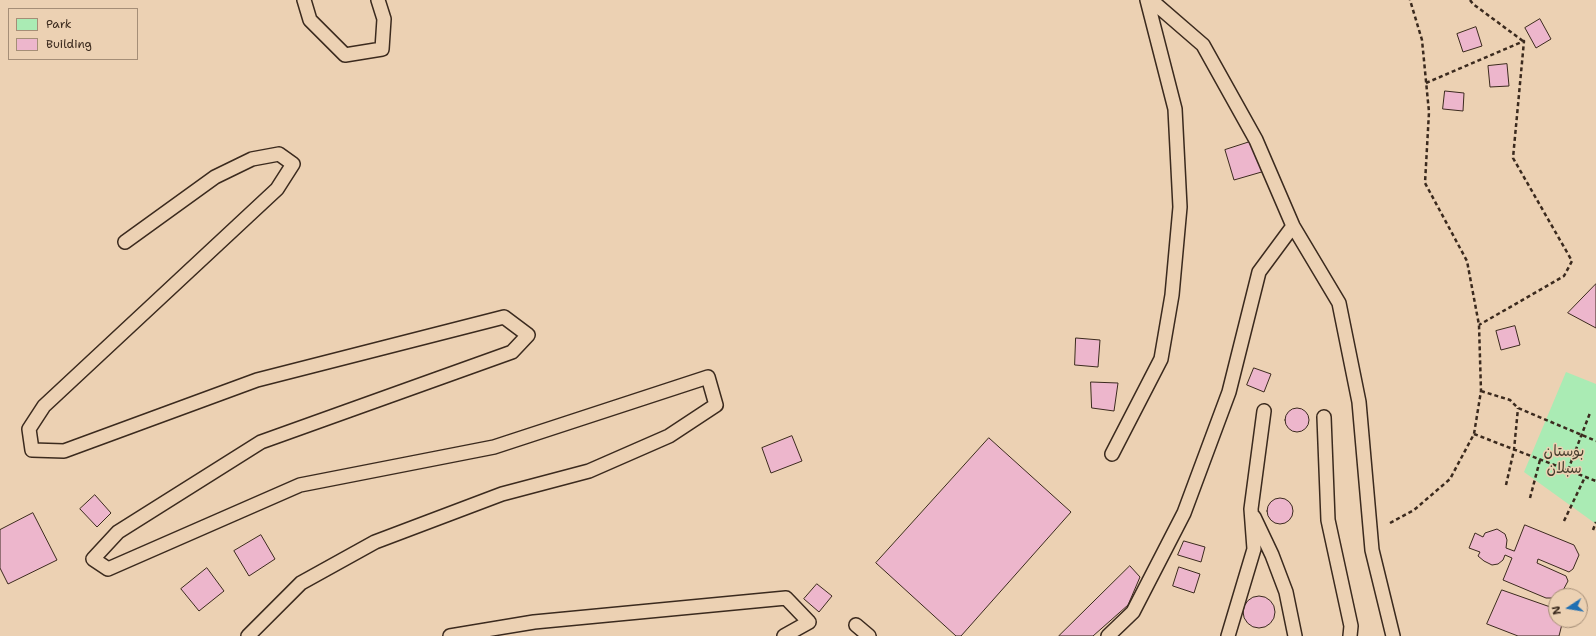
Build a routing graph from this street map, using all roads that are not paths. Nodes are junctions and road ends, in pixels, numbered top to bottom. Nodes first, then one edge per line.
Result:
1 (304, 0) edge
2 (378, 0) edge
3 (1147, 0) edge
4 (1151, 0) edge
5 (1293, 226) junction
6 (125, 242) dead end
7 (1264, 411) dead end
8 (1324, 417) dead end
9 (1112, 454) dead end
10 (1251, 509) junction
11 (856, 625) dead end
12 (248, 636) edge
13 (450, 636) edge
14 (784, 636) edge
15 (869, 636) edge
16 (1108, 636) edge
17 (1228, 636) edge
18 (1295, 636) edge
19 (1350, 636) edge
20 (1393, 636) edge

1 - 2 lane
3 - 9 lane
4 - 5 lane
5 - 16 lane
5 - 20 lane
6 - 12 lane
7 - 10 lane
8 - 19 lane
10 - 17 lane
10 - 18 lane
11 - 15 lane
13 - 14 lane

